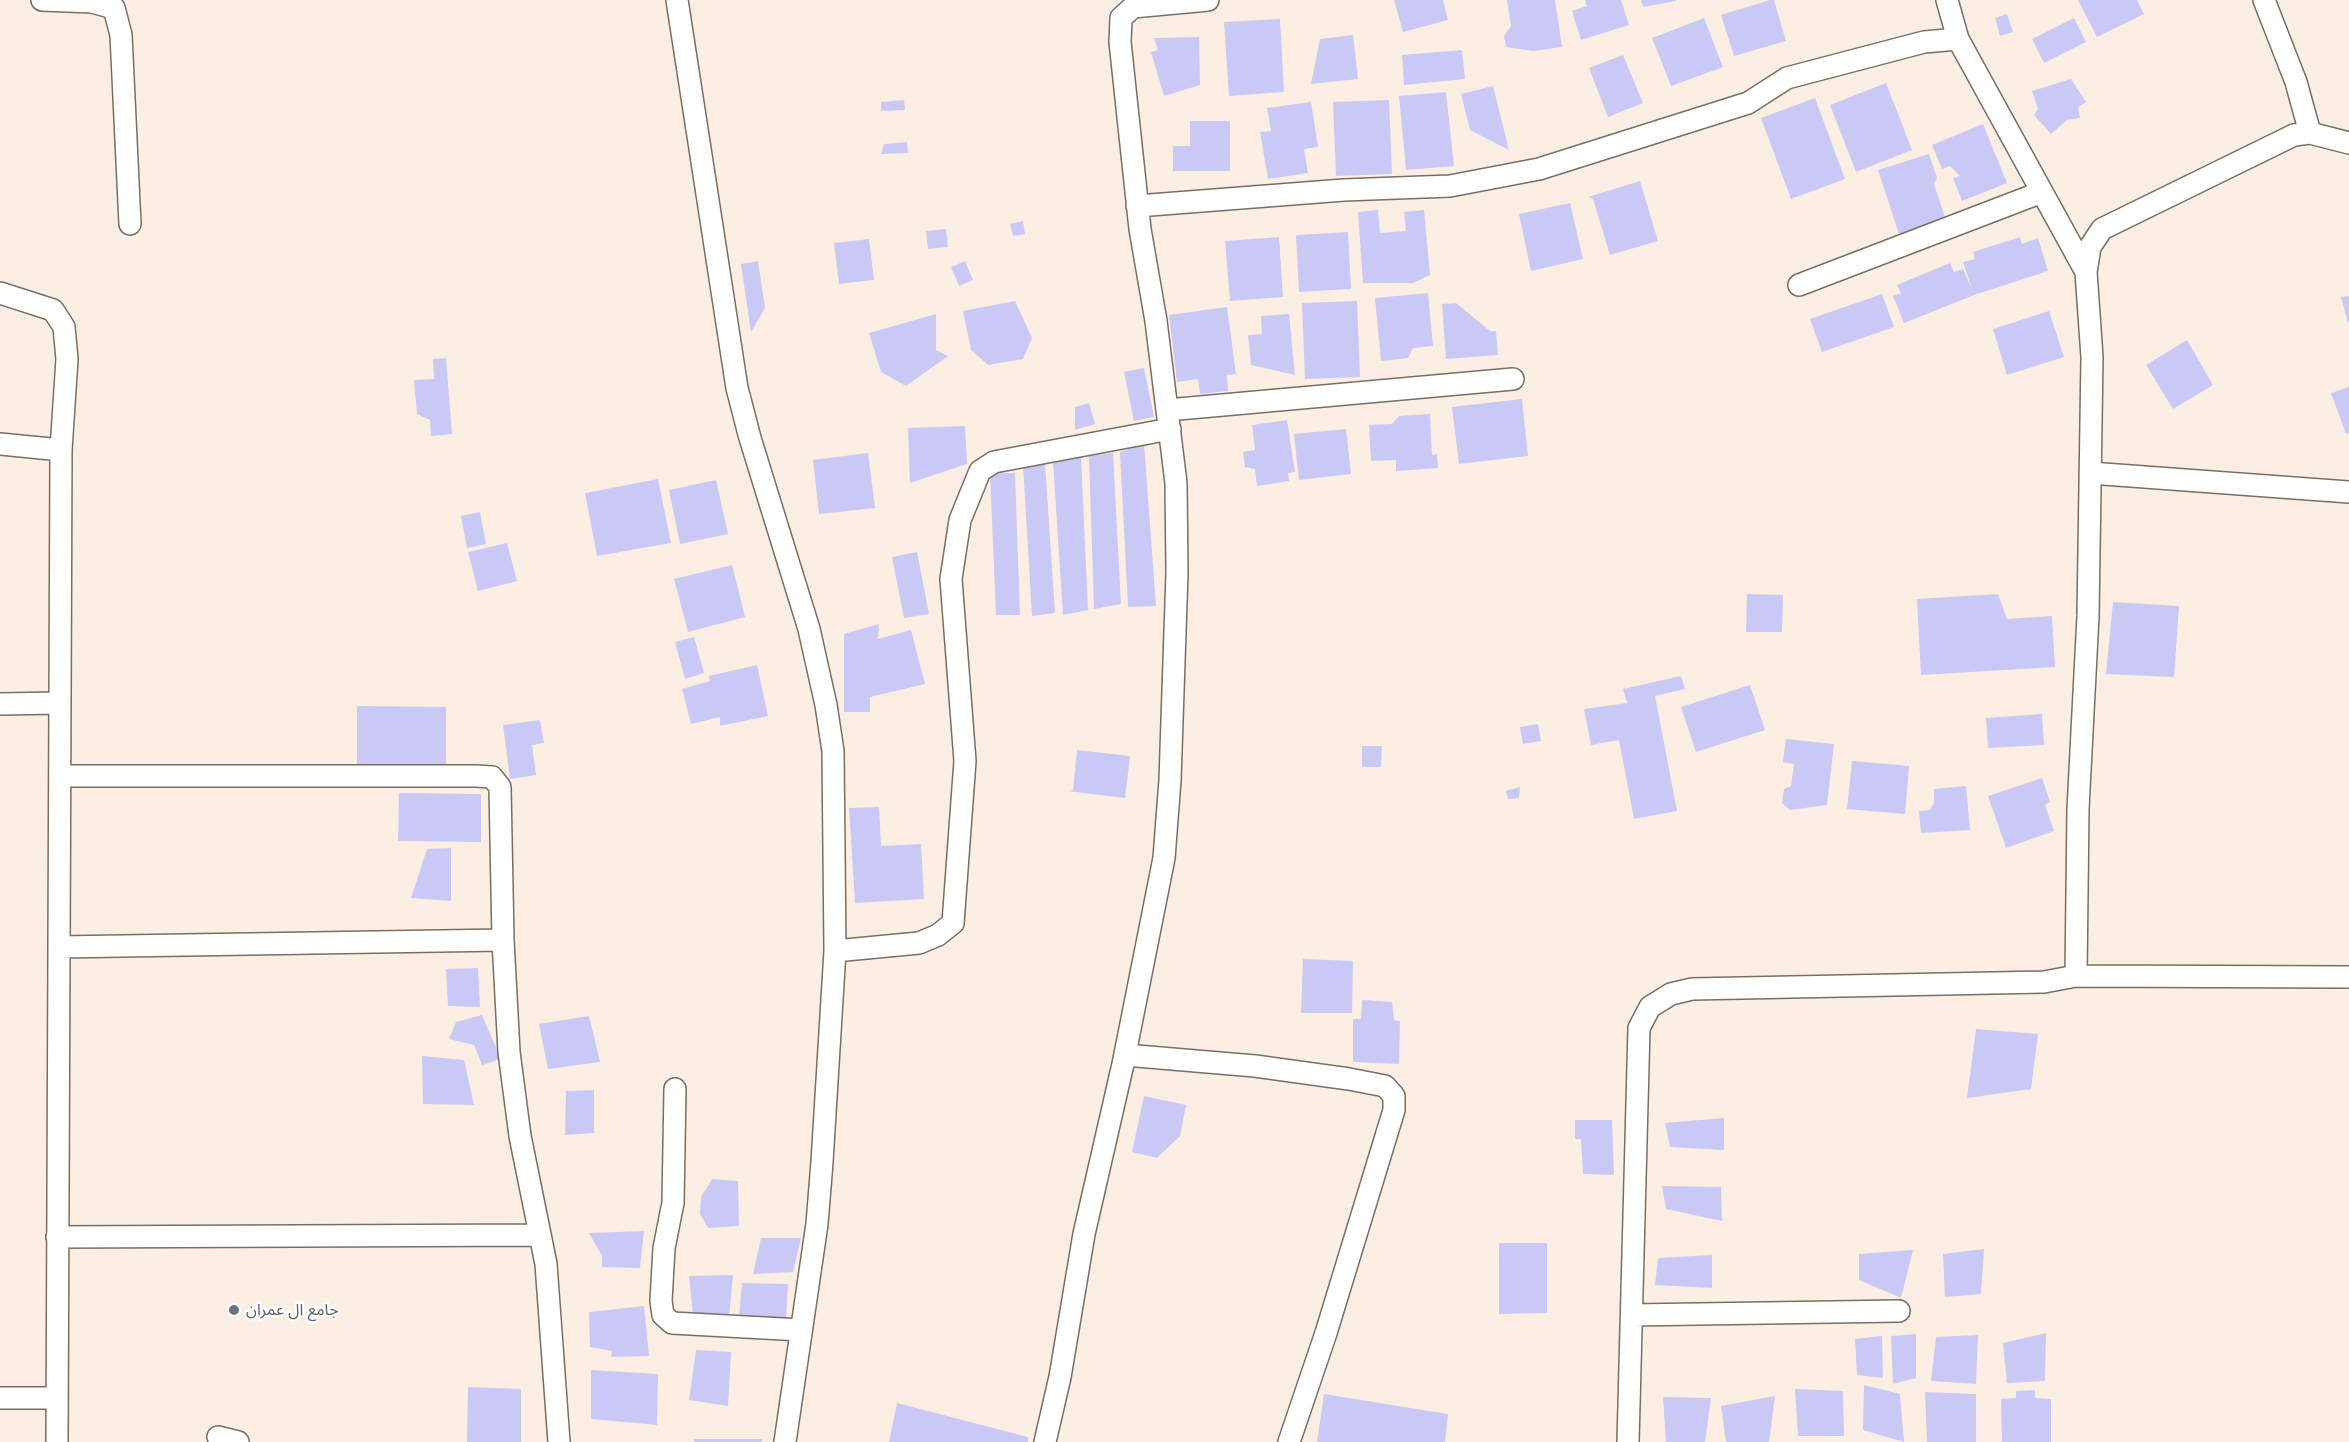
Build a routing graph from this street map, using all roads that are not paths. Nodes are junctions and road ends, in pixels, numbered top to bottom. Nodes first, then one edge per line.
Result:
1 (42, 0) edge
2 (677, 0) edge
3 (1208, 0) edge
4 (1947, 0) edge
5 (2264, 0) edge
6 (1958, 39) junction
7 (2310, 133) junction
8 (2349, 143) edge
9 (2042, 192) junction
10 (1137, 206) junction
11 (130, 224) dead end
12 (2086, 272) junction
13 (1798, 285) dead end
14 (0, 293) edge
15 (1513, 379) dead end
16 (1168, 420) junction
17 (0, 444) edge
18 (61, 450) junction
19 (2090, 473) junction
20 (2344, 489) edge
21 (60, 703) junction
22 (0, 704) edge
23 (60, 776) junction
24 (503, 940) junction
25 (59, 947) junction
26 (835, 951) junction
27 (2076, 976) junction
28 (2349, 977) edge
29 (1125, 1055) junction
30 (675, 1089) dead end
31 (540, 1235) junction
32 (57, 1237) junction
33 (1899, 1311) dead end
34 (1632, 1315) junction
35 (801, 1330) junction
36 (0, 1398) edge
37 (57, 1398) junction
38 (57, 1442) edge
39 (560, 1442) edge
40 (785, 1442) edge
41 (1045, 1442) edge
42 (1289, 1442) edge
43 (1628, 1442) edge

1 - 11 street
2 - 26 street
3 - 10 street
4 - 6 street
5 - 7 street
6 - 9 street
6 - 10 street
7 - 8 street
7 - 12 street
9 - 12 street
9 - 13 street
10 - 16 street
12 - 19 street
14 - 18 street
15 - 16 street
16 - 26 street
16 - 29 street
17 - 18 street
18 - 21 street
19 - 20 street
19 - 27 street
21 - 22 street
21 - 23 street
23 - 24 street
23 - 25 street
24 - 25 street
24 - 31 street
25 - 32 street
26 - 35 street
27 - 28 street
27 - 34 street
29 - 41 street
29 - 42 street
30 - 35 street
31 - 32 street
31 - 39 street
32 - 37 street
33 - 34 street
34 - 43 street
35 - 40 street
36 - 37 street
37 - 38 street

